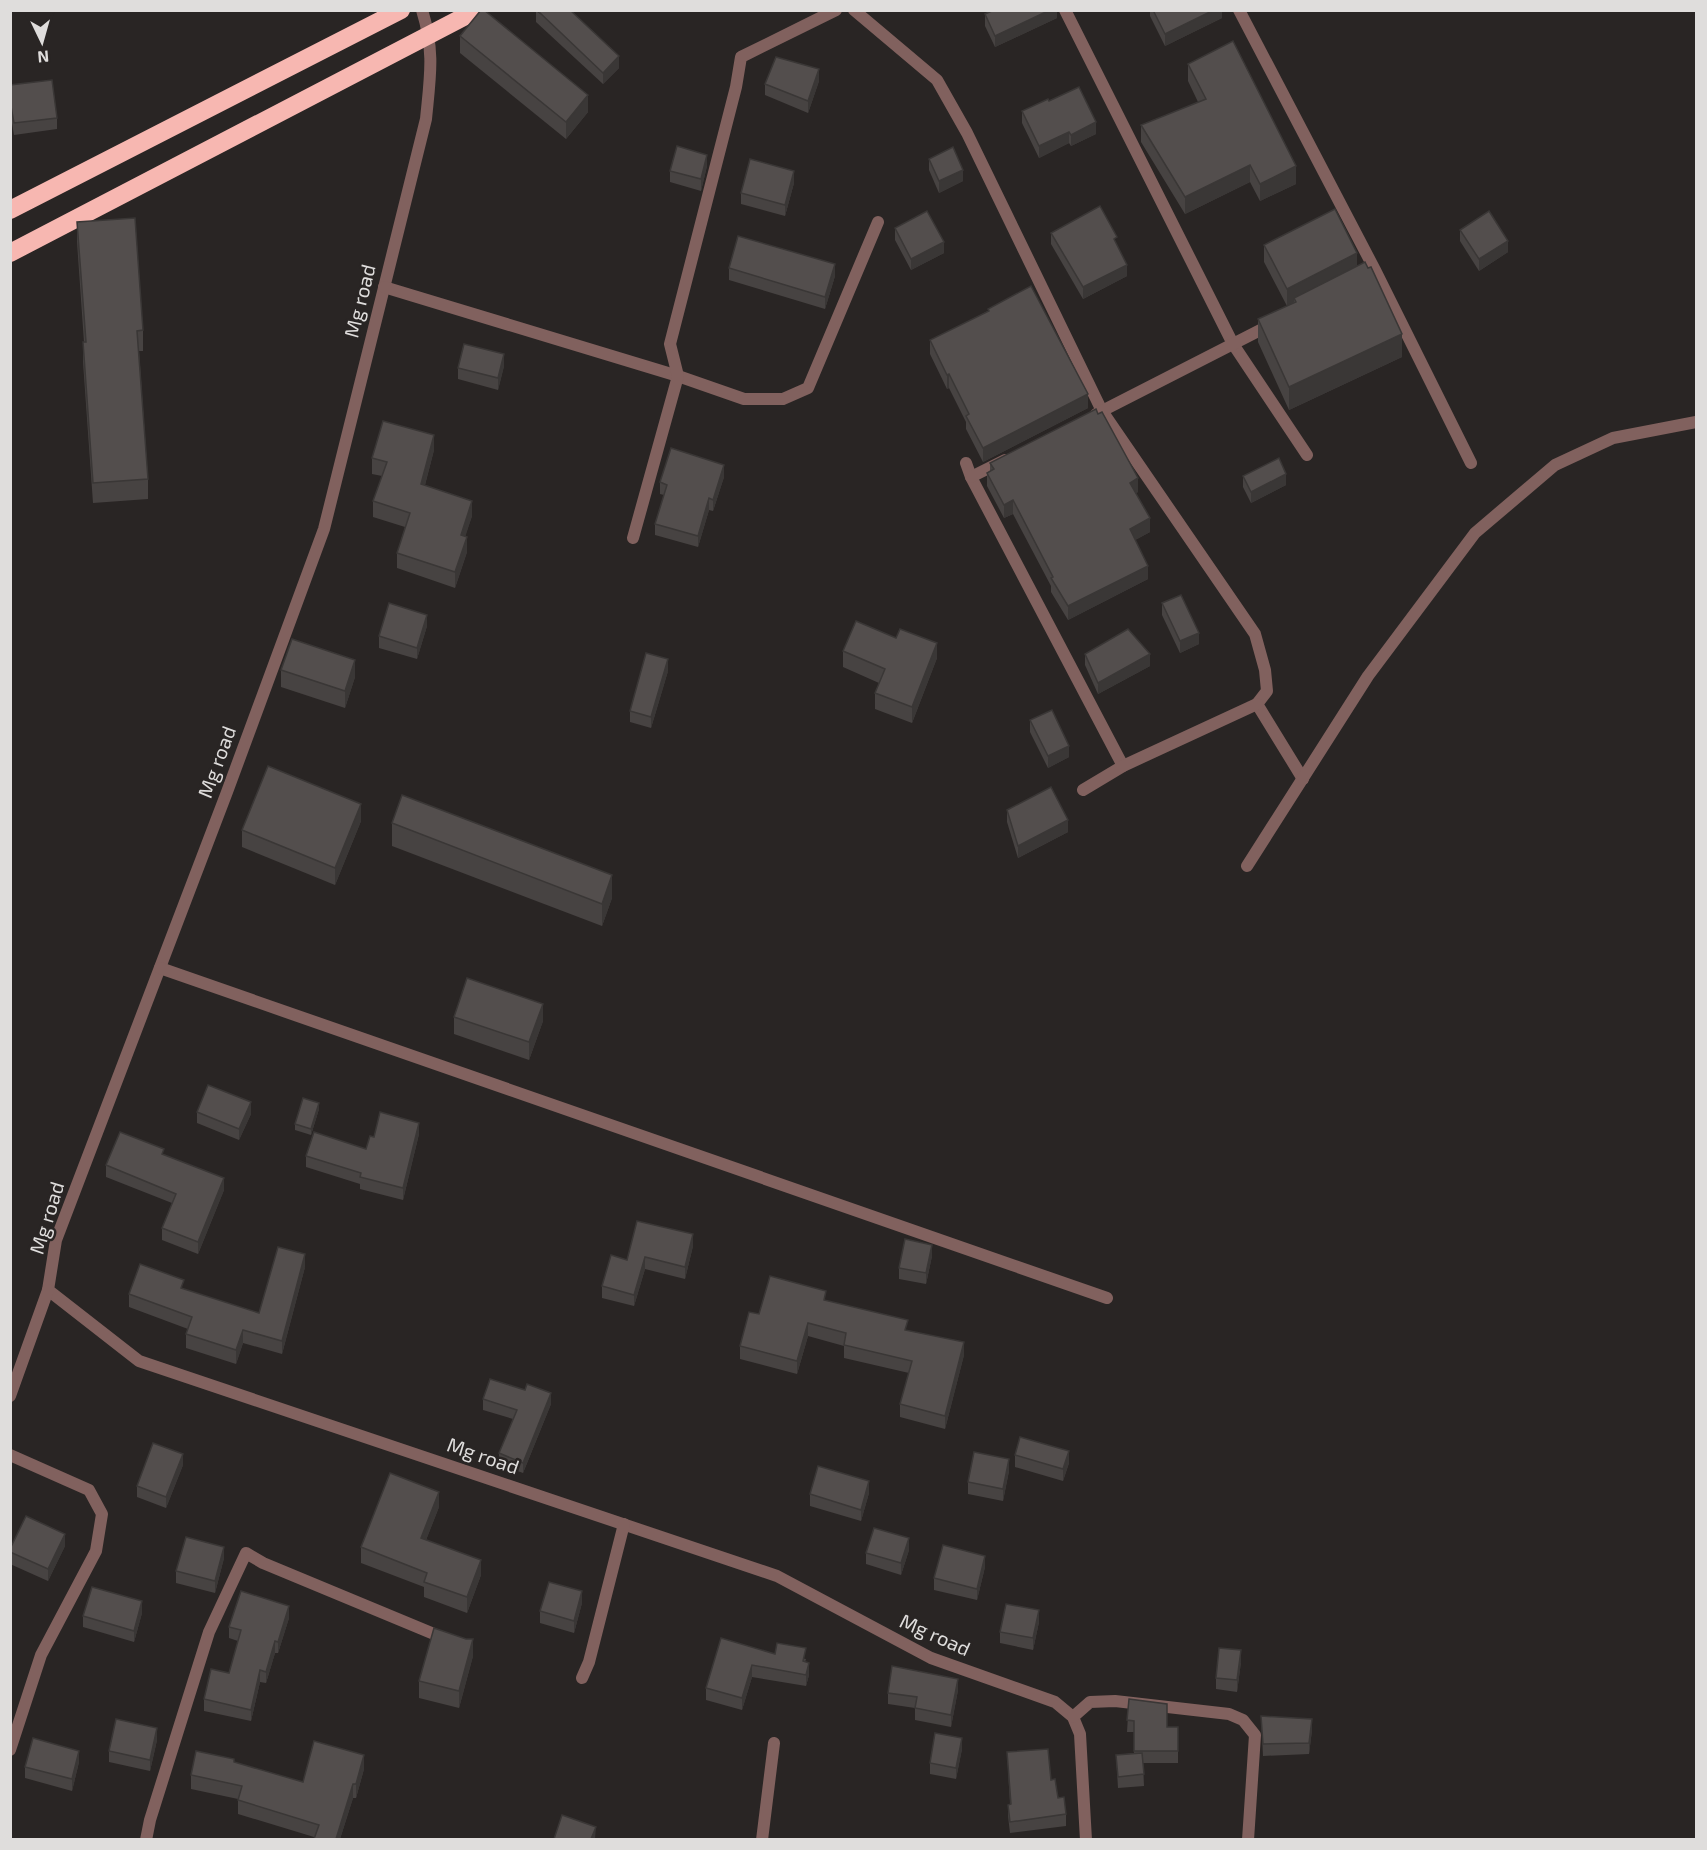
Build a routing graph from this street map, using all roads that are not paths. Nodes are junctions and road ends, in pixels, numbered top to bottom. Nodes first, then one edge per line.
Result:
1 (400, 10) edge
2 (422, 10) edge
3 (477, 10) edge
4 (836, 10) edge
5 (854, 10) edge
6 (1065, 10) edge
7 (1239, 10) edge
8 (429, 35) junction
9 (10, 210) edge
10 (878, 222) dead end
11 (10, 253) edge
12 (384, 287) junction
13 (1284, 318) edge
14 (1233, 344) junction
15 (678, 376) junction
16 (1102, 411) junction
17 (1082, 421) edge
18 (1696, 422) edge
19 (1307, 455) dead end
20 (1012, 457) edge
21 (966, 463) dead end
22 (1471, 463) dead end
23 (971, 477) junction
24 (633, 538) dead end
25 (1257, 704) junction
26 (1123, 765) junction
27 (1303, 779) junction
28 (1083, 790) dead end
29 (1247, 866) dead end
30 (160, 968) junction
31 (48, 1290) junction
32 (1107, 1298) dead end
33 (10, 1396) edge
34 (10, 1455) edge
35 (624, 1524) junction
36 (458, 1644) edge
37 (582, 1678) dead end
38 (1073, 1717) junction
39 (774, 1743) dead end
40 (10, 1750) edge
41 (146, 1839) edge
42 (762, 1839) edge
43 (1086, 1839) edge
44 (1248, 1839) edge

1 - 9 highway
2 - 8 street, Mg road
3 - 8 highway
4 - 15 street
5 - 16 street
6 - 14 street
7 - 22 street
8 - 11 highway
8 - 12 street, Mg road
10 - 15 street
12 - 15 street
12 - 30 street, Mg road
13 - 14 street
14 - 16 street
14 - 19 street
15 - 24 street
16 - 17 street
16 - 25 street
18 - 27 street
20 - 23 street
21 - 23 street
23 - 26 street
25 - 26 street
25 - 27 street
26 - 28 street
27 - 29 street
30 - 31 street, Mg road
30 - 32 street
31 - 33 street
31 - 35 street, Mg road
34 - 40 street
35 - 37 street
35 - 38 street, Mg road
36 - 41 street
38 - 43 street
38 - 44 street
39 - 42 street

